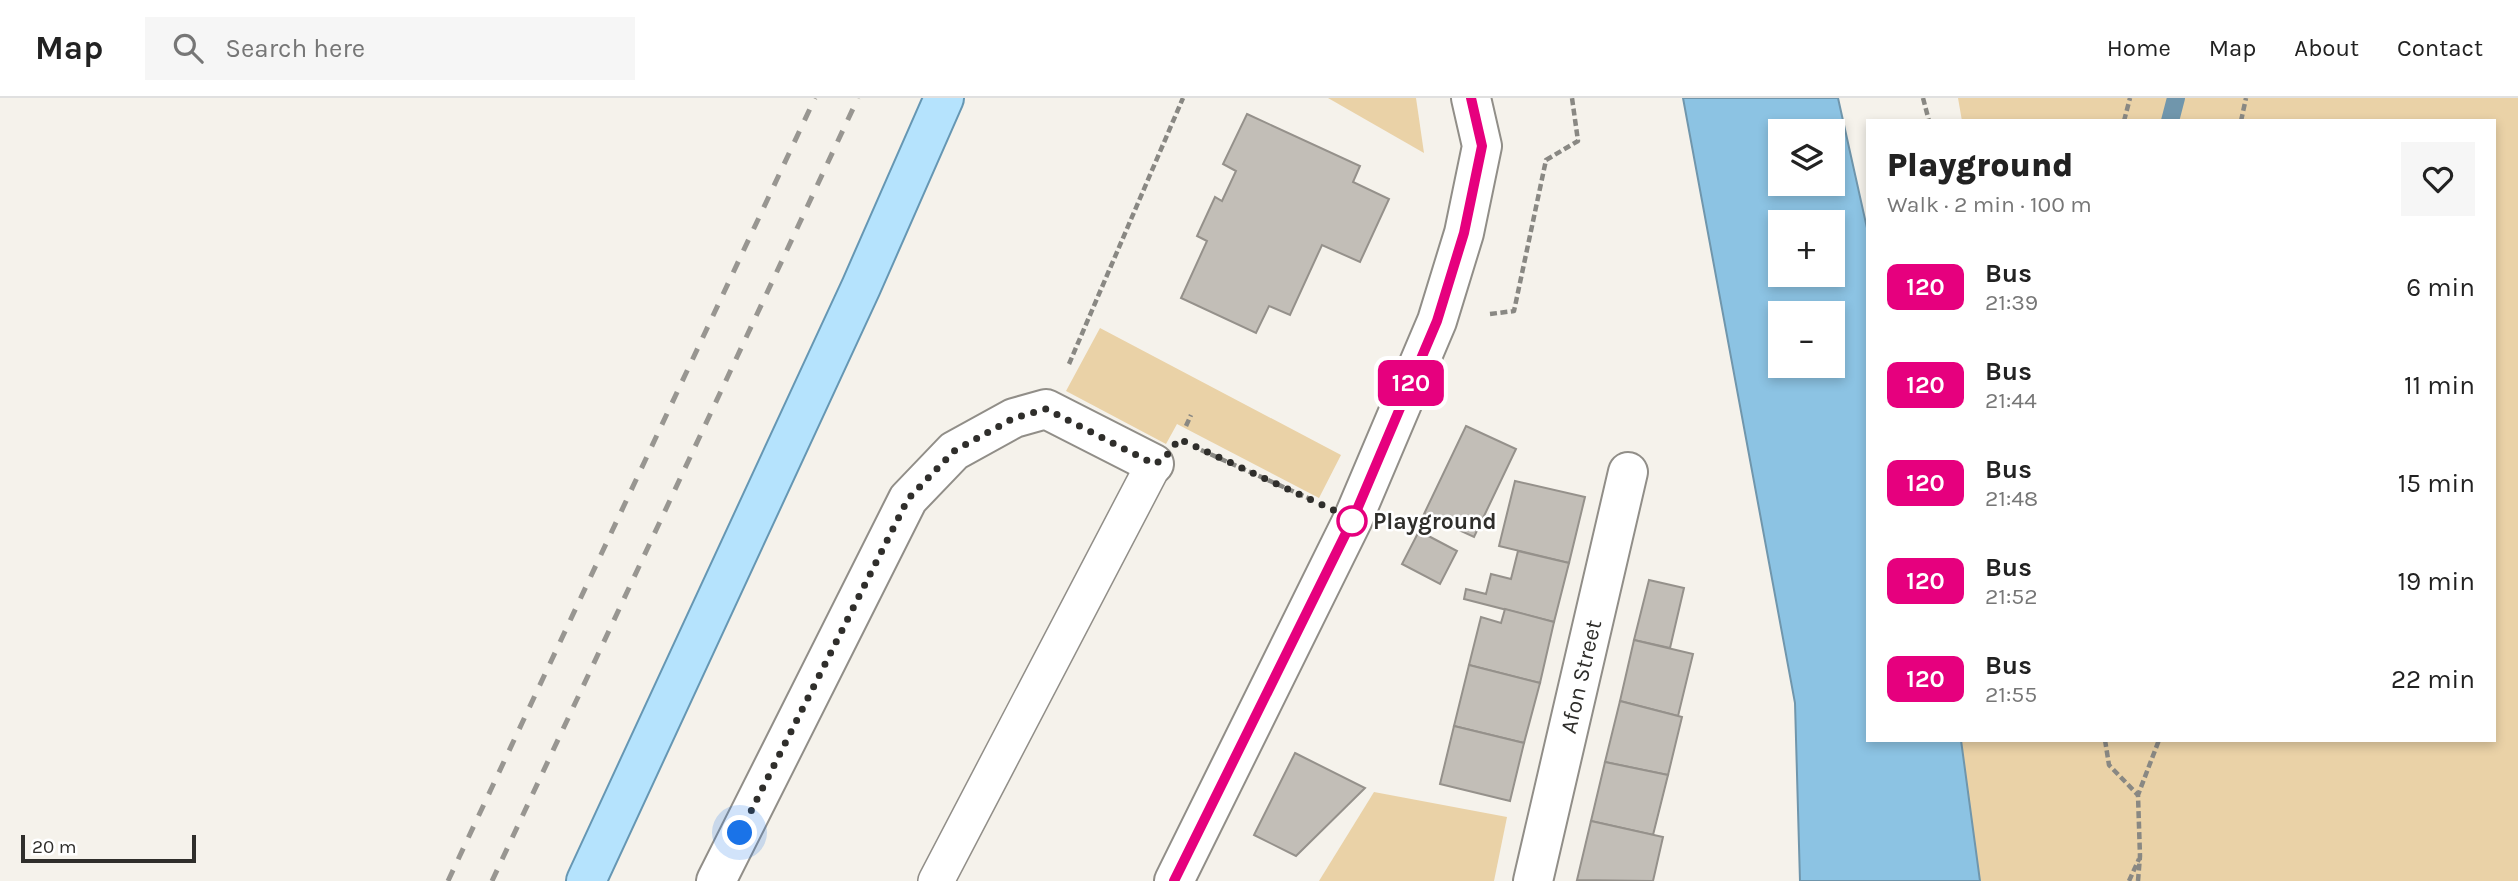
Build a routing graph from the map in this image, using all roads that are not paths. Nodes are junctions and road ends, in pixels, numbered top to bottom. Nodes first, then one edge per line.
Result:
1 (944, 98) edge
2 (1471, 98) edge
3 (1154, 464) joint
4 (1628, 472) dead end
5 (1183, 878) edge
6 (586, 881) edge
7 (716, 881) edge
8 (936, 881) edge
9 (1533, 881) edge

1 - 6 main road
2 - 5 street
3 - 7 street
3 - 8 lane
4 - 9 street, Afon Street

